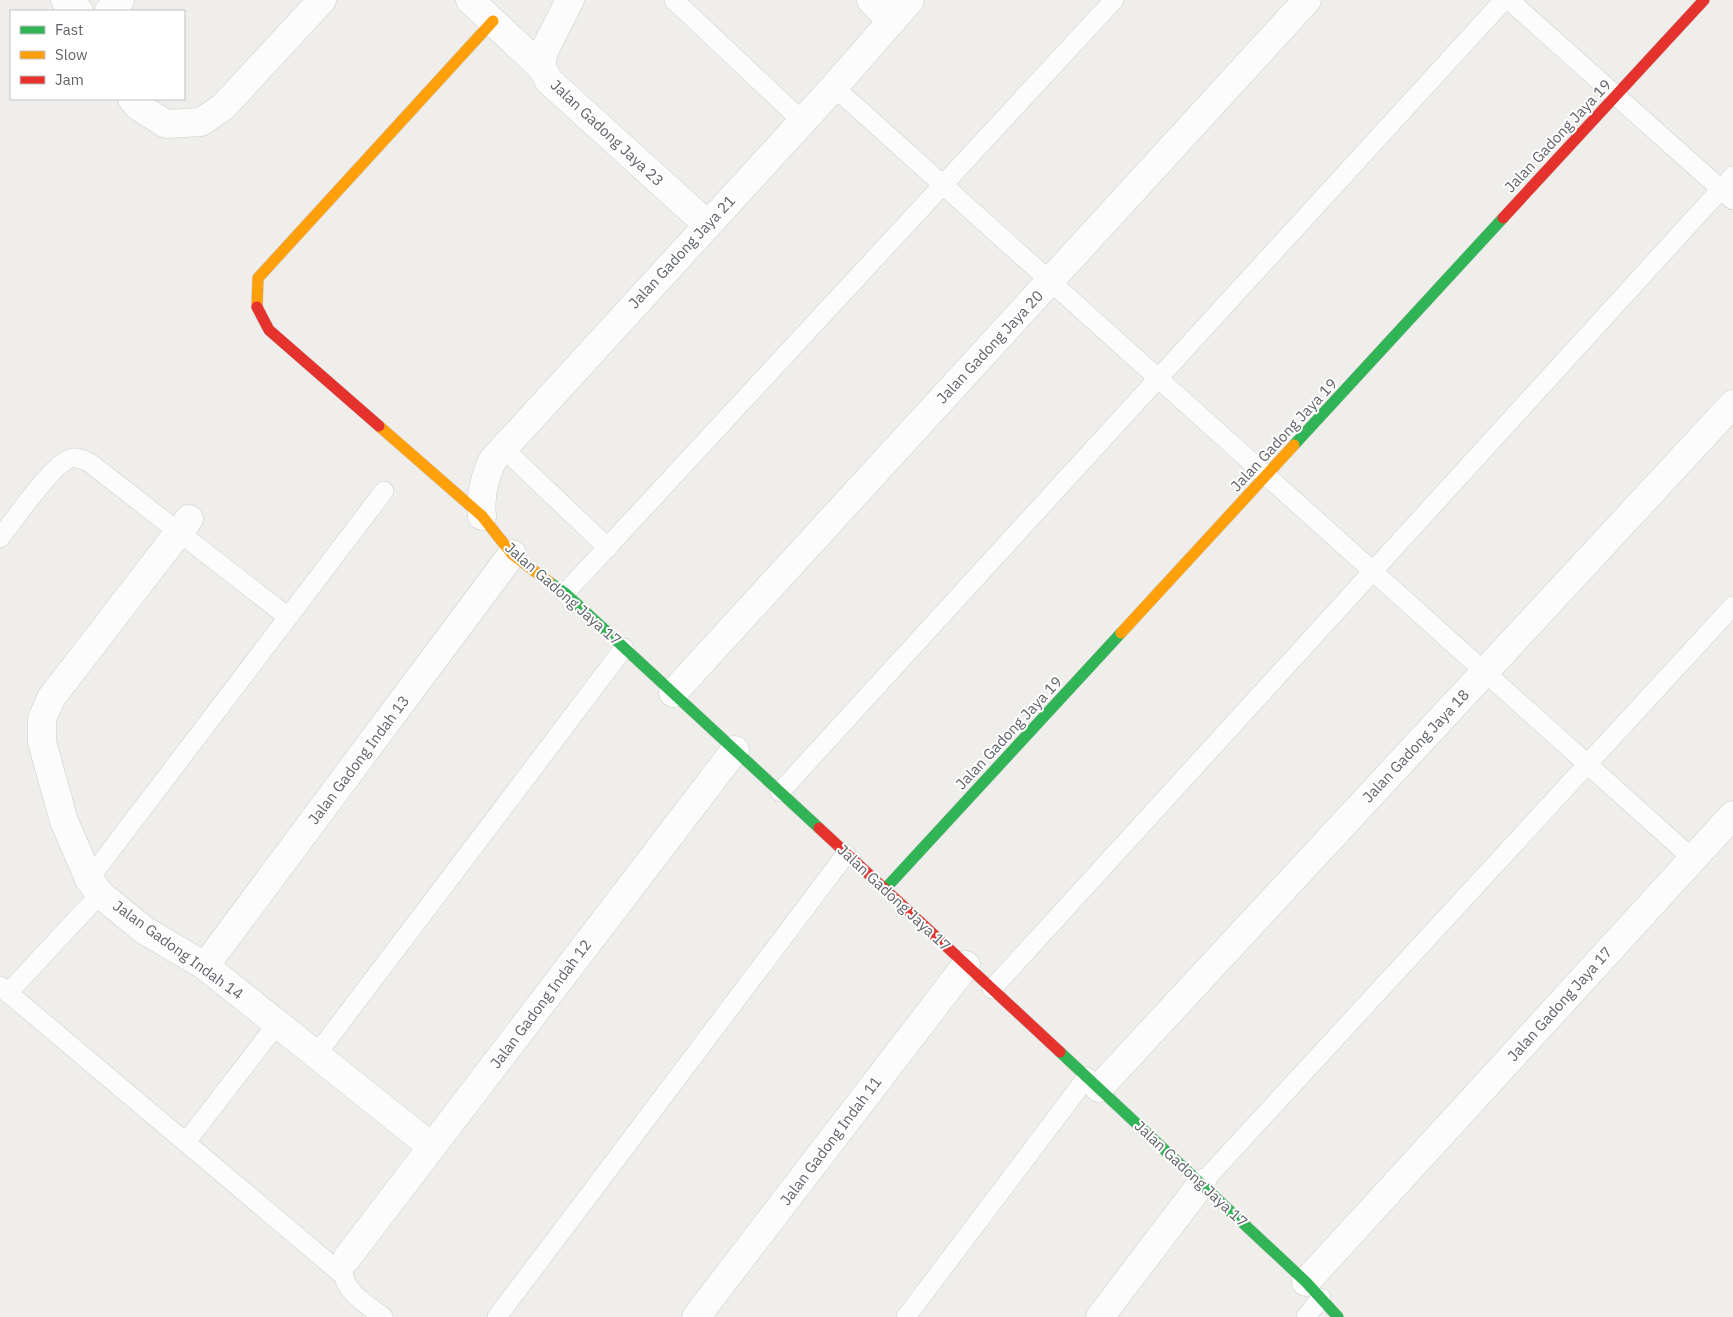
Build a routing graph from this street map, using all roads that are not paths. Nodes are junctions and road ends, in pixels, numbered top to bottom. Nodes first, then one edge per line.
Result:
1 (64, 0) edge
2 (120, 0) edge
3 (322, 0) edge
4 (470, 0) edge
5 (570, 0) edge
6 (674, 0) edge
7 (871, 0) edge
8 (910, 0) edge
9 (1114, 0) edge
10 (1308, 0) edge
11 (1504, 0) edge
12 (1509, 0) edge
13 (1704, 0) edge
14 (78, 10) edge
15 (110, 10) edge
16 (493, 21) junction
17 (891, 21) junction
18 (542, 68) junction
19 (834, 87) junction
20 (1616, 95) junction
21 (133, 100) edge
22 (802, 120) junction
23 (943, 185) junction
24 (1729, 189) edge
25 (708, 225) junction
26 (1050, 281) junction
27 (1158, 378) junction
28 (1733, 404) edge
29 (503, 448) junction
30 (1266, 476) junction
31 (384, 491) dead end
32 (482, 516) junction
33 (184, 525) junction
34 (0, 538) edge
35 (608, 548) junction
36 (512, 554) junction
37 (1373, 572) junction
38 (566, 593) junction
39 (1733, 606) edge
40 (288, 617) junction
41 (624, 648) junction
42 (1485, 672) junction
43 (673, 693) junction
44 (735, 750) junction
45 (1588, 765) junction
46 (780, 792) junction
47 (1733, 815) edge
48 (846, 854) junction
49 (1693, 859) junction
50 (94, 886) junction
51 (885, 889) junction
52 (966, 964) junction
53 (205, 966) junction
54 (4, 989) edge
55 (992, 989) junction
56 (277, 1024) junction
57 (316, 1055) junction
58 (1093, 1082) junction
59 (186, 1142) junction
60 (432, 1147) junction
61 (1202, 1183) junction
62 (345, 1267) junction
63 (1314, 1290) junction
64 (383, 1317) edge
65 (497, 1317) edge
66 (696, 1317) edge
67 (906, 1317) edge
68 (1100, 1317) edge
69 (1306, 1317) edge
70 (1338, 1317) edge

1 - 14 street
2 - 15 street
3 - 21 street
4 - 16 street
5 - 18 street, Jalan Gadong Jaya 23
6 - 22 lane
7 - 17 street
8 - 17 street, Jalan Gadong Jaya 21
9 - 23 lane
10 - 26 street, Jalan Gadong Jaya 20
11 - 27 lane
12 - 20 lane
13 - 20 street, Jalan Gadong Jaya 19
16 - 18 street
16 - 32 street, Jalan Gadong Jaya 17
17 - 19 street, Jalan Gadong Jaya 21
18 - 25 street, Jalan Gadong Jaya 23
19 - 22 street, Jalan Gadong Jaya 21
19 - 23 lane
20 - 24 lane
20 - 30 street, Jalan Gadong Jaya 19
22 - 25 street, Jalan Gadong Jaya 21
23 - 26 lane
23 - 35 lane
24 - 37 lane
25 - 29 street, Jalan Gadong Jaya 21
26 - 27 lane
26 - 43 street, Jalan Gadong Jaya 20
27 - 30 lane
27 - 46 lane
28 - 42 street, Jalan Gadong Jaya 18
29 - 32 street, Jalan Gadong Jaya 21
29 - 35 lane
30 - 37 lane
30 - 51 street, Jalan Gadong Jaya 19
31 - 40 lane
32 - 36 street, Jalan Gadong Jaya 17
33 - 34 lane
33 - 40 lane
33 - 50 street, Jalan Gadong Indah 14
35 - 38 lane
36 - 38 street, Jalan Gadong Jaya 17
36 - 53 street, Jalan Gadong Indah 13
37 - 42 lane
37 - 55 lane
38 - 41 street, Jalan Gadong Jaya 17
39 - 45 lane
40 - 50 lane
41 - 43 street, Jalan Gadong Jaya 17
41 - 57 lane
42 - 45 lane
42 - 58 street, Jalan Gadong Jaya 18
43 - 44 street, Jalan Gadong Jaya 17
44 - 46 street, Jalan Gadong Jaya 17
44 - 60 street, Jalan Gadong Indah 12
45 - 49 lane
45 - 61 lane
46 - 48 street, Jalan Gadong Jaya 17
47 - 49 street, Jalan Gadong Jaya 17
48 - 51 street, Jalan Gadong Jaya 17
48 - 65 lane
49 - 63 street, Jalan Gadong Jaya 17
50 - 53 street, Jalan Gadong Indah 14
50 - 54 lane
51 - 52 street, Jalan Gadong Jaya 17
52 - 55 street, Jalan Gadong Jaya 17
52 - 66 street, Jalan Gadong Indah 11
53 - 56 street, Jalan Gadong Indah 14
54 - 59 lane
55 - 58 street, Jalan Gadong Jaya 17
56 - 57 street, Jalan Gadong Indah 14
56 - 59 lane
57 - 60 street, Jalan Gadong Indah 14
58 - 61 street, Jalan Gadong Jaya 17
58 - 67 lane
59 - 62 lane
60 - 62 street, Jalan Gadong Indah 12
61 - 63 street, Jalan Gadong Jaya 17
61 - 68 street
62 - 64 lane
63 - 69 lane
63 - 70 street, Jalan Gadong Jaya 17

